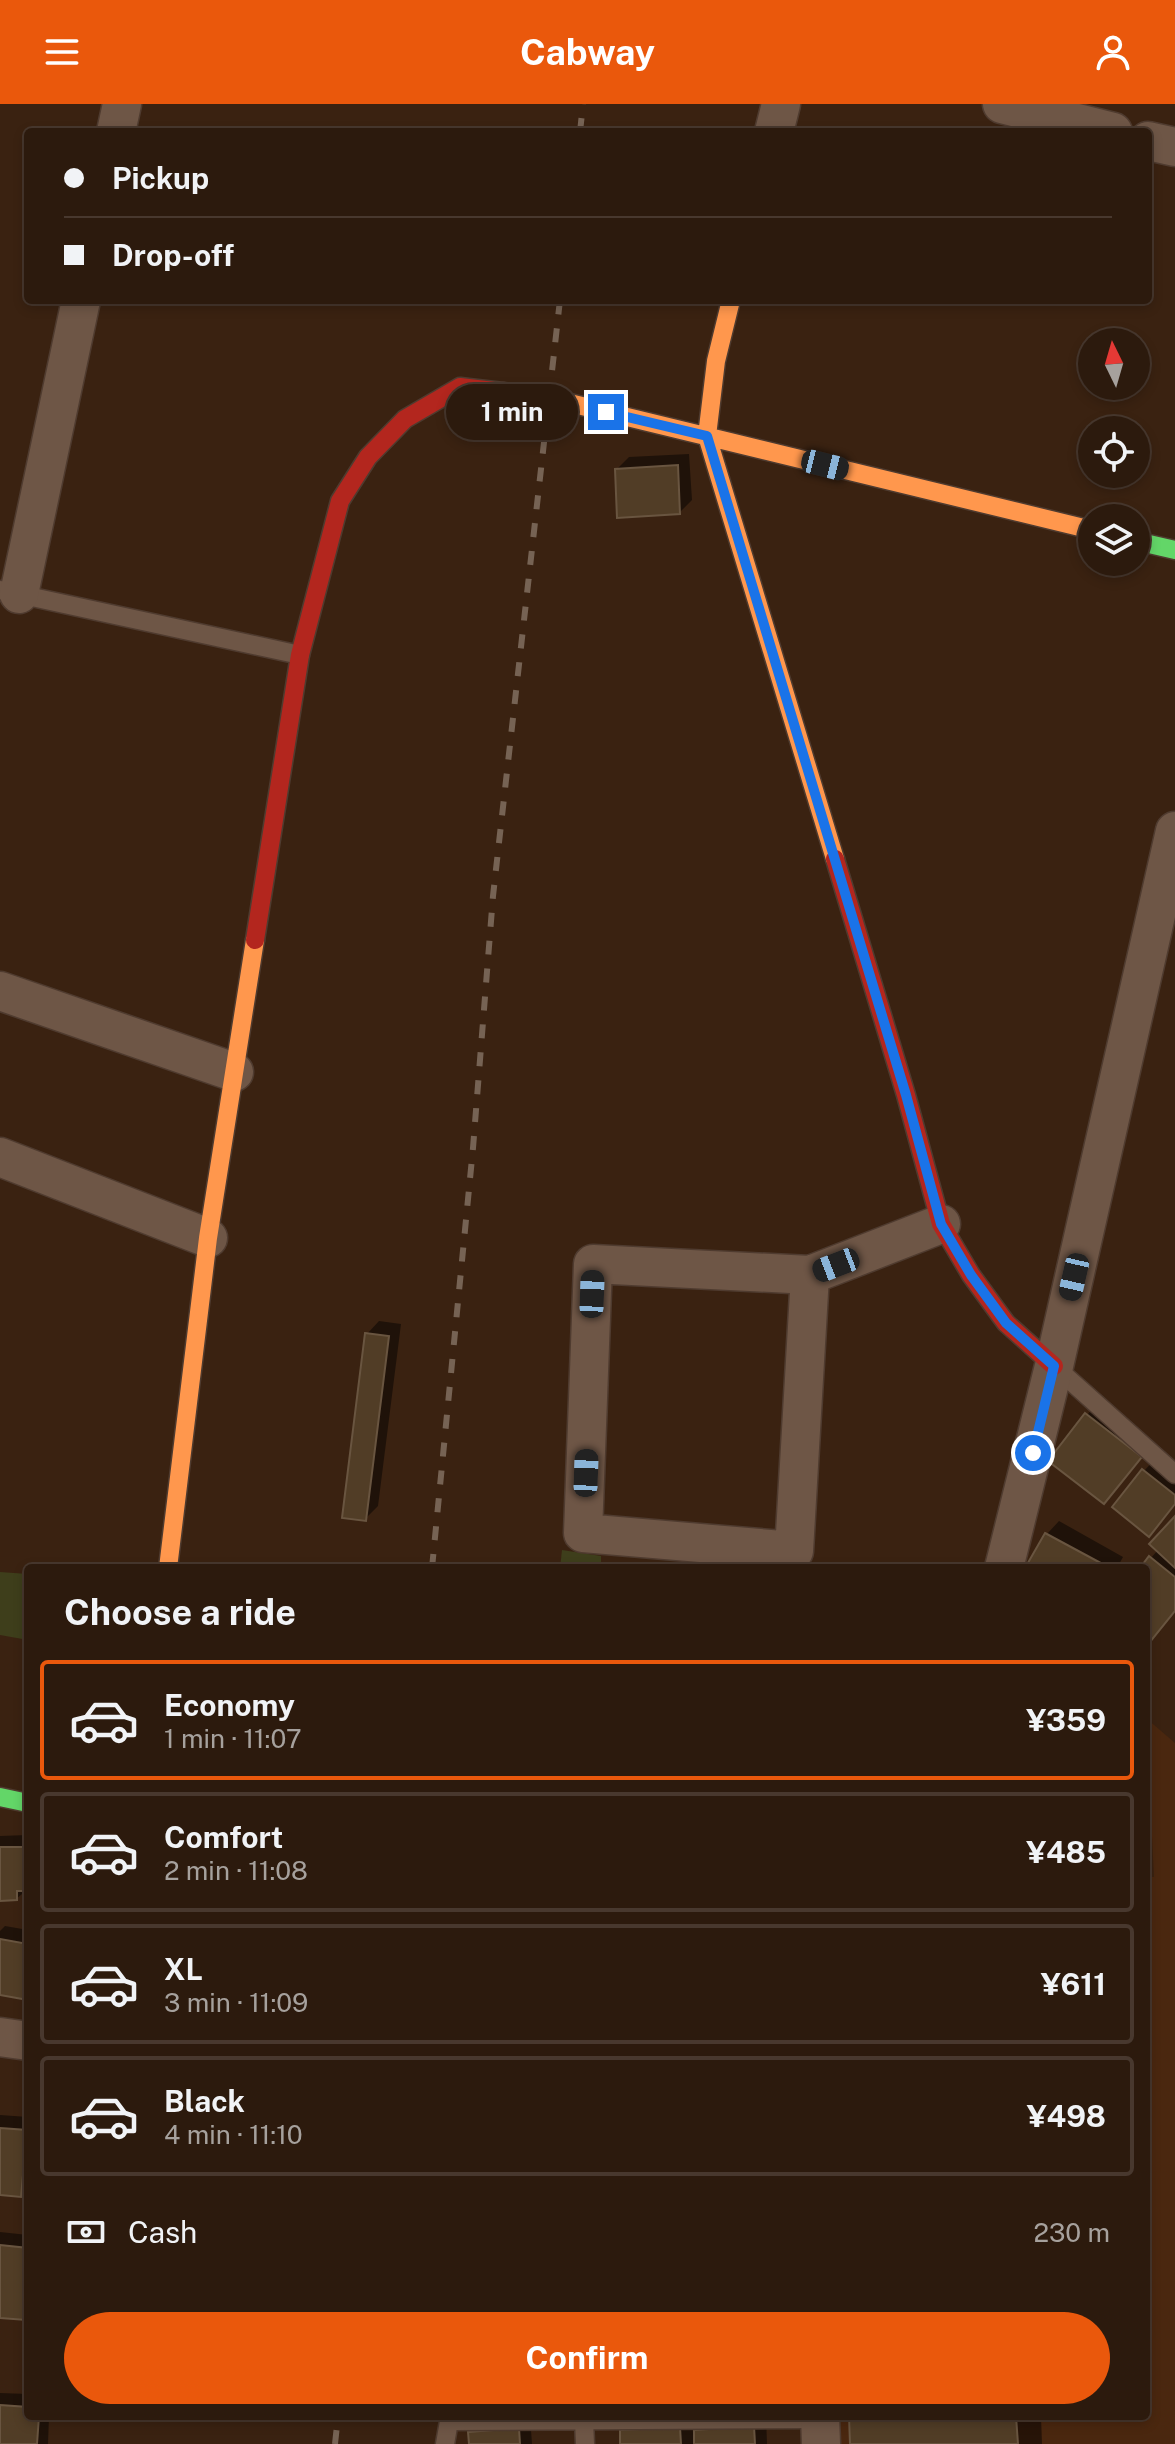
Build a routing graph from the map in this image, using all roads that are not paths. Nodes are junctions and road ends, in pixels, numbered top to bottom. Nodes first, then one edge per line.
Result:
1 (122, 104) edge
2 (781, 104) edge
3 (1002, 104) edge
4 (117, 128) edge
5 (775, 128) edge
6 (1097, 128) edge
7 (1152, 142) edge
8 (1175, 147) edge
9 (80, 304) edge
10 (730, 304) edge
11 (707, 436) junction
12 (1078, 527) edge
13 (1150, 544) edge
14 (1175, 550) edge
15 (10, 592) edge
16 (300, 655) junction
17 (1175, 831) edge
18 (0, 991) edge
19 (234, 1072) junction
20 (0, 1157) edge
21 (941, 1224) junction
22 (208, 1238) junction
23 (810, 1275) junction
24 (1054, 1366) junction
25 (1175, 1474) edge
26 (168, 1564) edge
27 (1005, 1564) edge
28 (0, 1797) edge
29 (24, 1802) edge
30 (0, 2037) edge
31 (24, 2040) edge
32 (584, 2420) junction
33 (820, 2426) edge
34 (445, 2444) edge
35 (585, 2444) edge

1 - 4 street
2 - 5 street
3 - 6 street
7 - 8 street
9 - 15 street
10 - 11 street
11 - 12 street
11 - 16 street
11 - 21 street
13 - 14 street
15 - 16 lane
16 - 19 street
17 - 24 street
18 - 19 street
19 - 22 street
20 - 22 street
21 - 23 street
21 - 24 street
22 - 26 street
23 - 23 street
24 - 25 lane
24 - 27 street
28 - 29 street
30 - 31 street
32 - 33 lane
32 - 34 lane
32 - 35 lane

